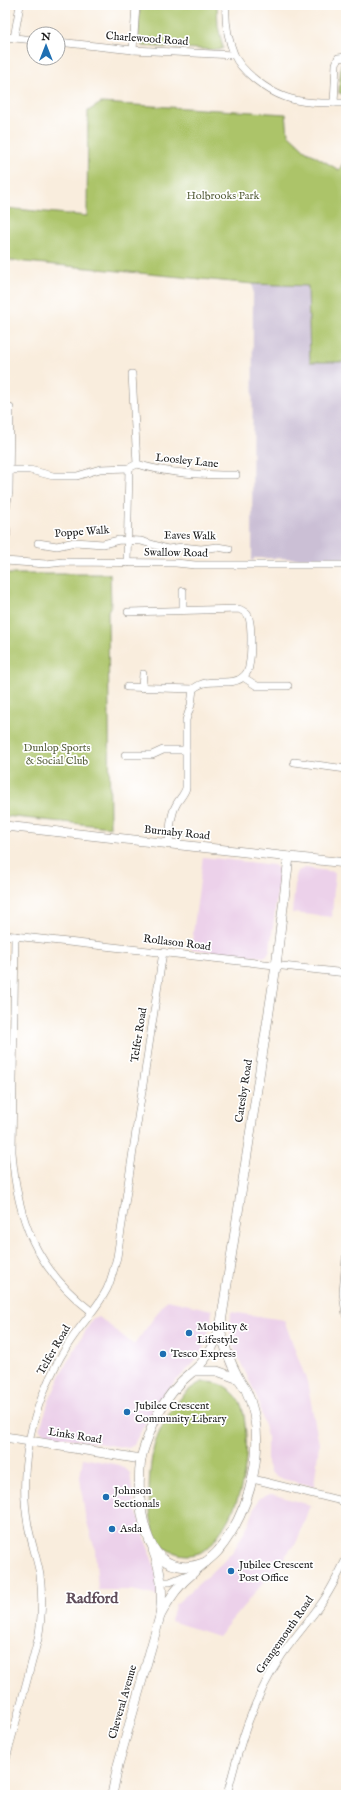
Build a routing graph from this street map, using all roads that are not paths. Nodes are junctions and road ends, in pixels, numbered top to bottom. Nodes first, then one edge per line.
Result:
1 (20, 5) edge
2 (136, 5) edge
3 (226, 5) edge
4 (5, 37) edge
5 (14, 38) junction
6 (26, 39) edge
7 (66, 43) edge
8 (133, 50) junction
9 (234, 55) junction
10 (346, 57) edge
11 (334, 103) junction
12 (346, 103) edge
13 (132, 374) dead end
14 (10, 408) dead end
15 (137, 464) junction
16 (129, 468) junction
17 (9, 470) junction
18 (236, 475) dead end
19 (5, 513) edge
20 (5, 519) edge
21 (7, 534) dead end
22 (128, 540) junction
23 (38, 543) dead end
24 (229, 549) dead end
25 (5, 561) edge
26 (127, 563) junction
27 (346, 565) edge
28 (183, 591) dead end
29 (183, 610) junction
30 (128, 612) dead end
31 (143, 674) dead end
32 (243, 676) junction
33 (288, 686) dead end
34 (127, 687) dead end
35 (142, 688) junction
36 (193, 690) junction
37 (186, 750) junction
38 (125, 755) dead end
39 (294, 762) dead end
40 (346, 769) edge
41 (5, 826) edge
42 (169, 844) junction
43 (289, 857) junction
44 (346, 863) edge
45 (5, 935) edge
46 (15, 936) junction
47 (163, 952) junction
48 (276, 966) junction
49 (346, 973) edge
50 (346, 1258) edge
51 (91, 1311) junction
52 (346, 1315) edge
53 (220, 1329) junction
54 (195, 1371) junction
55 (239, 1379) junction
56 (5, 1437) edge
57 (29, 1441) junction
58 (141, 1459) junction
59 (252, 1479) junction
60 (346, 1502) edge
61 (151, 1545) junction
62 (346, 1558) edge
63 (206, 1562) junction
64 (193, 1573) junction
65 (162, 1582) junction
66 (160, 1616) junction
67 (5, 1763) edge
68 (112, 1795) edge
69 (227, 1795) edge

1 - 5 street
2 - 8 street
3 - 9 street
4 - 5 street
5 - 6 street
7 - 8 street, Charlewood Road
8 - 9 street, Charlewood Road
9 - 11 street
10 - 11 street
11 - 12 street
13 - 15 street
14 - 17 street
15 - 16 street
15 - 18 street, Loosley Lane
16 - 17 street
16 - 22 street
17 - 19 street
20 - 21 street
22 - 23 street, Poppe Walk
22 - 24 street, Eaves Walk
22 - 26 street
25 - 26 street, Swallow Road
26 - 27 street, Swallow Road
28 - 29 street
29 - 30 street
29 - 32 street
31 - 35 street
32 - 33 street
32 - 36 street
34 - 35 street
35 - 36 street
36 - 37 street
37 - 38 street
37 - 42 street
39 - 40 street
41 - 42 street, Burnaby Road
42 - 43 street, Burnaby Road
43 - 44 street, Burnaby Road
43 - 48 street, Catesby Road
45 - 46 street, Rollason Road
46 - 47 street, Rollason Road
46 - 51 street
47 - 48 street, Rollason Road
47 - 51 street, Telfer Road
48 - 49 street, Rollason Road
48 - 53 street, Catesby Road
50 - 52 street
51 - 57 street, Telfer Road
53 - 54 street, Catesby Road
53 - 55 street, Catesby Road
54 - 55 street
54 - 58 street, Catesby Road
55 - 59 street, Catesby Road
56 - 57 street, Links Road
57 - 58 street, Links Road
57 - 67 street, Telfer Road
58 - 61 street, Cheveral Avenue
59 - 60 street
59 - 63 street, Cheveral Avenue
61 - 63 street
61 - 65 street, Cheveral Avenue
62 - 69 street, Grangemouth Road
63 - 64 street, Cheveral Avenue
64 - 65 street
64 - 66 street, Cheveral Avenue
65 - 66 street, Cheveral Avenue
66 - 68 street, Cheveral Avenue

